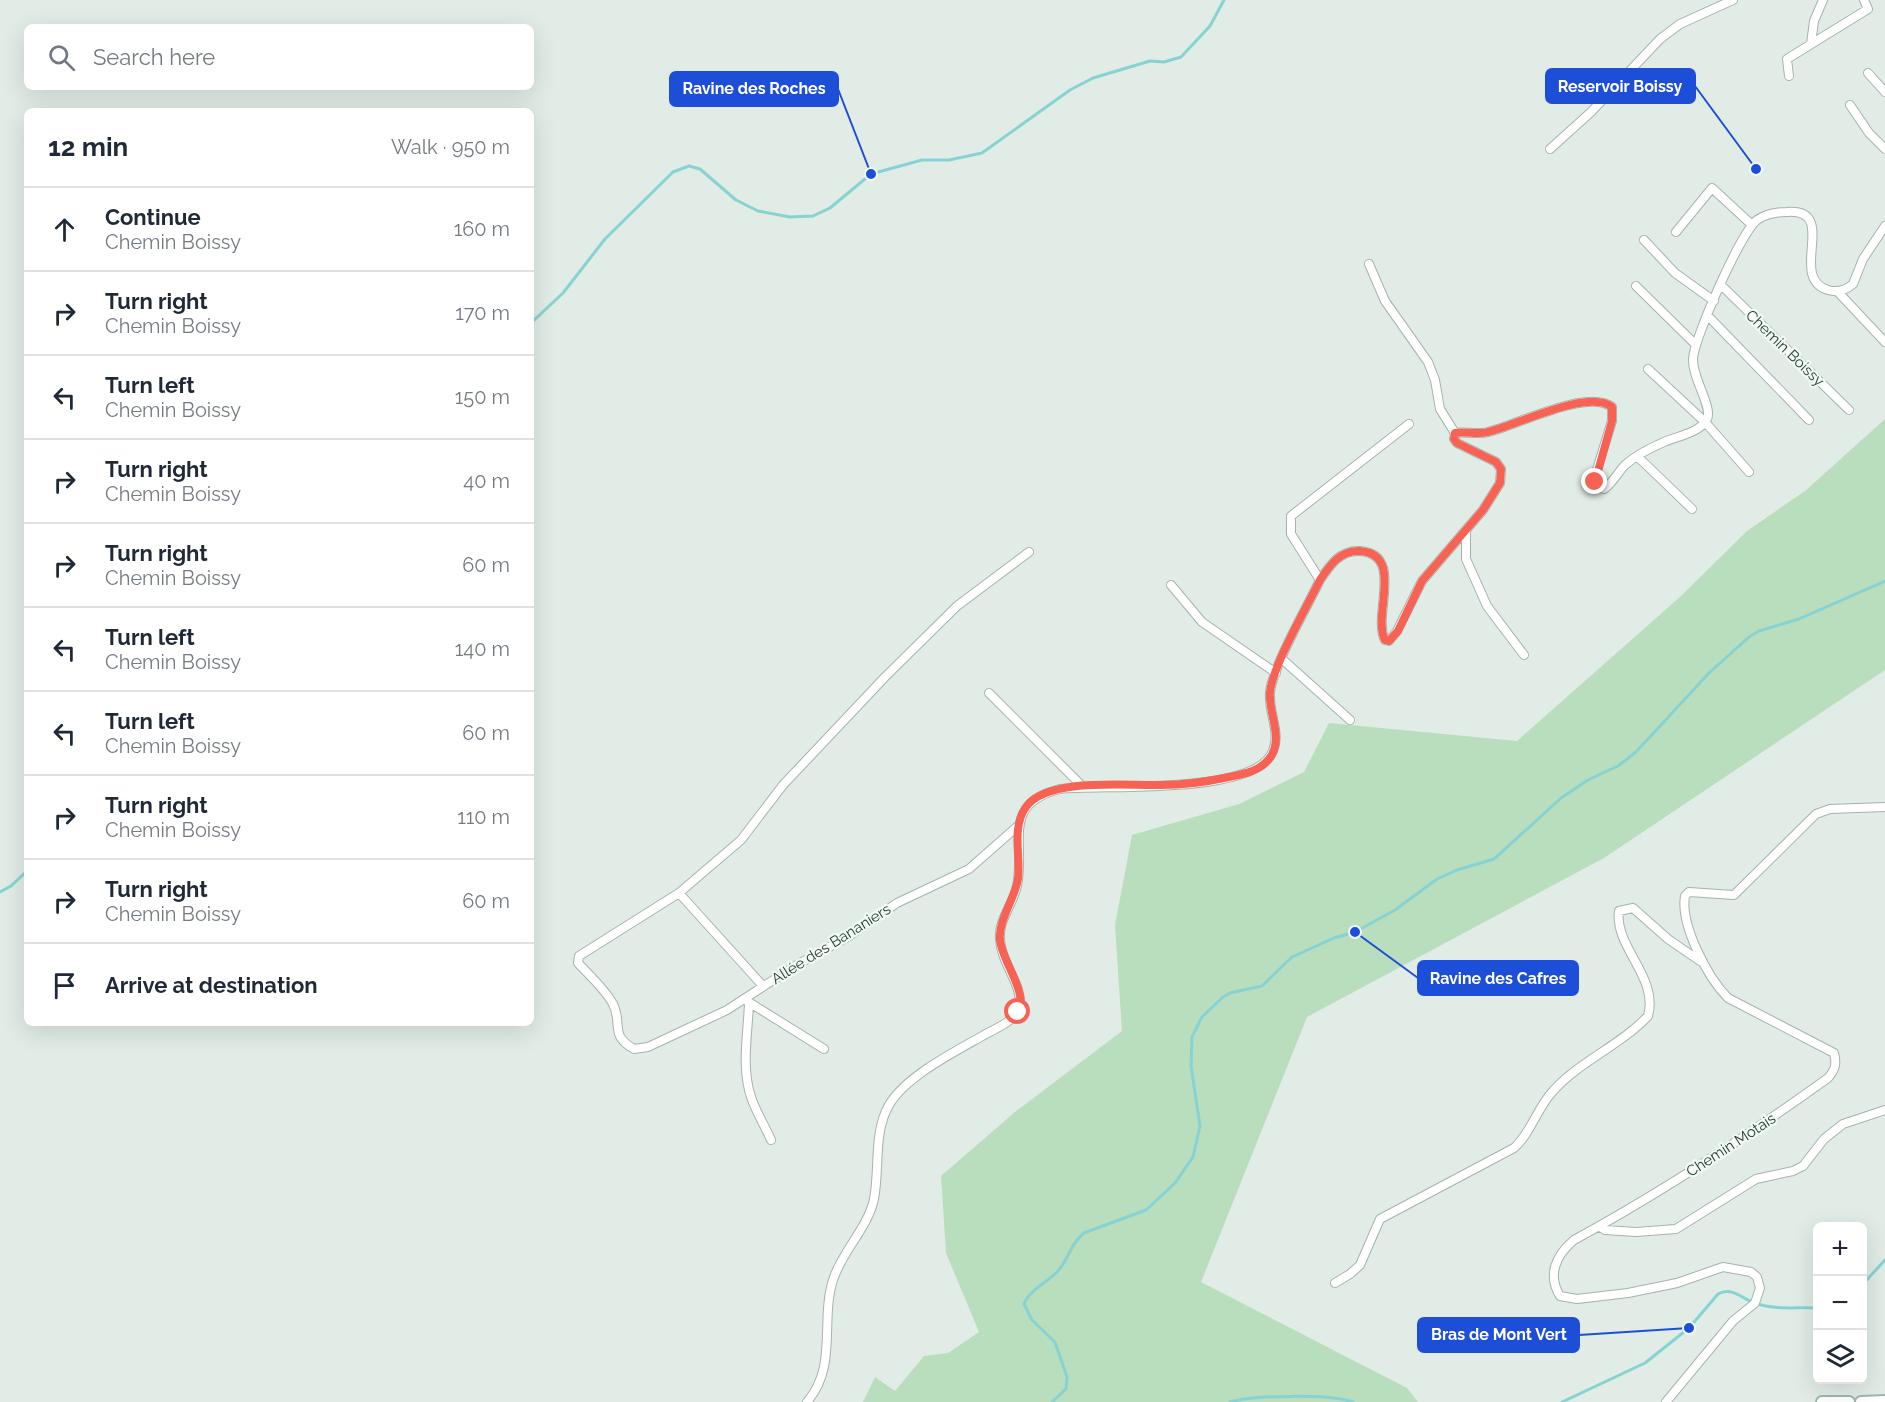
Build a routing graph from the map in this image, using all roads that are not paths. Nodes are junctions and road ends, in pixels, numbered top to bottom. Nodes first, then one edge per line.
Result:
1 (1733, 0) edge
2 (1823, 0) edge
3 (1864, 0) edge
4 (1811, 44) junction
5 (1868, 73) dead end
6 (1790, 76) dead end
7 (1885, 92) edge
8 (1850, 105) dead end
9 (1550, 148) dead end
10 (1885, 149) edge
11 (1752, 225) junction
12 (1885, 226) edge
13 (1676, 232) dead end
14 (1644, 240) dead end
15 (1369, 264) dead end
16 (1721, 285) junction
17 (1636, 286) dead end
18 (1837, 291) junction
19 (1714, 301) junction
20 (1707, 315) junction
21 (1885, 342) edge
22 (1695, 344) junction
23 (1648, 369) dead end
24 (1849, 410) dead end
25 (1809, 420) dead end
26 (1706, 422) junction
27 (1409, 424) dead end
28 (1455, 433) junction
29 (1636, 456) junction
30 (1749, 472) dead end
31 (1692, 509) dead end
32 (1466, 529) junction
33 (1029, 552) dead end
34 (1320, 580) junction
35 (1171, 585) dead end
36 (1524, 655) dead end
37 (1282, 658) junction
38 (1276, 674) junction
39 (989, 693) dead end
40 (1350, 720) dead end
41 (1082, 786) junction
42 (1885, 807) edge
43 (1019, 825) junction
44 (679, 892) junction
45 (1700, 961) junction
46 (763, 986) junction
47 (746, 1001) junction
48 (824, 1049) dead end
49 (1885, 1110) edge
50 (771, 1140) dead end
51 (1600, 1227) junction
52 (1335, 1283) dead end
53 (1885, 1401) edge
54 (807, 1402) edge
55 (1666, 1402) edge
56 (1822, 1402) edge
57 (1849, 1402) edge
58 (1861, 1402) edge

1 - 9 street
2 - 4 street
3 - 4 street
4 - 6 street
5 - 7 street
8 - 10 street
11 - 13 street
11 - 16 street
11 - 18 street
12 - 18 street
14 - 19 street
15 - 28 street
16 - 19 street
16 - 24 street, Chemin Boissy
17 - 22 street
18 - 21 street
19 - 20 street
20 - 22 street
20 - 25 street, Chemin Boissy
22 - 26 street
23 - 26 street
26 - 29 street
26 - 30 street
27 - 34 street
28 - 29 street
28 - 32 street
29 - 31 street
32 - 34 street
32 - 36 street
33 - 44 street
34 - 37 street
35 - 38 street
37 - 38 street
37 - 40 street
38 - 41 street
39 - 41 street
41 - 43 street
42 - 45 street, Chemin Motais
43 - 46 street, Allée des Bananiers
43 - 54 street
44 - 46 street
44 - 47 street, Allée des Bananiers
45 - 51 street, Chemin Motais
45 - 52 street
46 - 47 street, Allée des Bananiers
47 - 48 street
47 - 50 street
49 - 51 street
51 - 55 street, Chemin Motais
53 - 58 main road
56 - 57 main road

